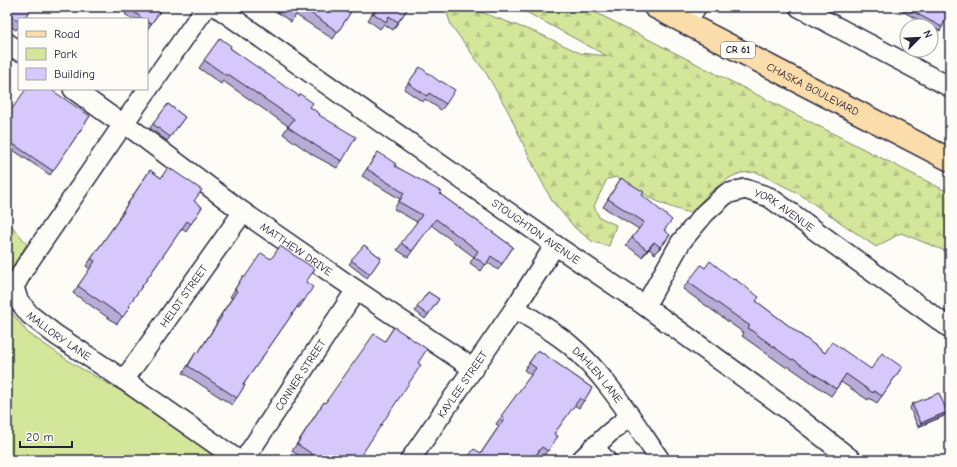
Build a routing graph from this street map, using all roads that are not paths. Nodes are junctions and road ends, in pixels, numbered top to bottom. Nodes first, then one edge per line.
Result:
1 (206, 7) edge
2 (217, 7) edge
3 (655, 7) edge
4 (799, 7) edge
5 (824, 13) edge
6 (691, 15) edge
7 (7, 43) edge
8 (18, 50) edge
9 (950, 87) edge
10 (148, 89) edge
11 (74, 90) edge
12 (147, 90) edge
13 (124, 123) junction
14 (950, 160) edge
15 (243, 212) junction
16 (555, 245) junction
17 (356, 290) junction
18 (645, 306) junction
19 (515, 308) junction
20 (950, 328) edge
21 (474, 369) junction
22 (124, 380) junction
23 (630, 416) junction
24 (593, 456) edge
25 (238, 460) edge
26 (244, 460) edge
27 (410, 460) edge
28 (660, 460) edge
29 (852, 460) edge

1 - 10 street
2 - 16 street, STOUGHTON AVENUE
3 - 6 main road, CHASKA BOULEVARD / CR 61
4 - 5 street
5 - 9 street
6 - 14 main road, CHASKA BOULEVARD / CR 61
7 - 8 street
11 - 13 street, MATTHEW DRIVE
12 - 13 street
13 - 15 street, MATTHEW DRIVE
13 - 22 street, MALLORY LANE
15 - 17 street, MATTHEW DRIVE
15 - 22 street, HELDT STREET
16 - 18 street, STOUGHTON AVENUE
16 - 19 street, KAYLEE STREET
17 - 21 street, MATTHEW DRIVE
17 - 26 street, CONNER STREET
18 - 20 street, YORK AVENUE
18 - 29 street, STOUGHTON AVENUE
19 - 21 street, KAYLEE STREET
19 - 23 street, DAHLEN LANE
21 - 27 street, KAYLEE STREET
22 - 25 street, MALLORY LANE
23 - 24 street
23 - 28 street, DAHLEN LANE

